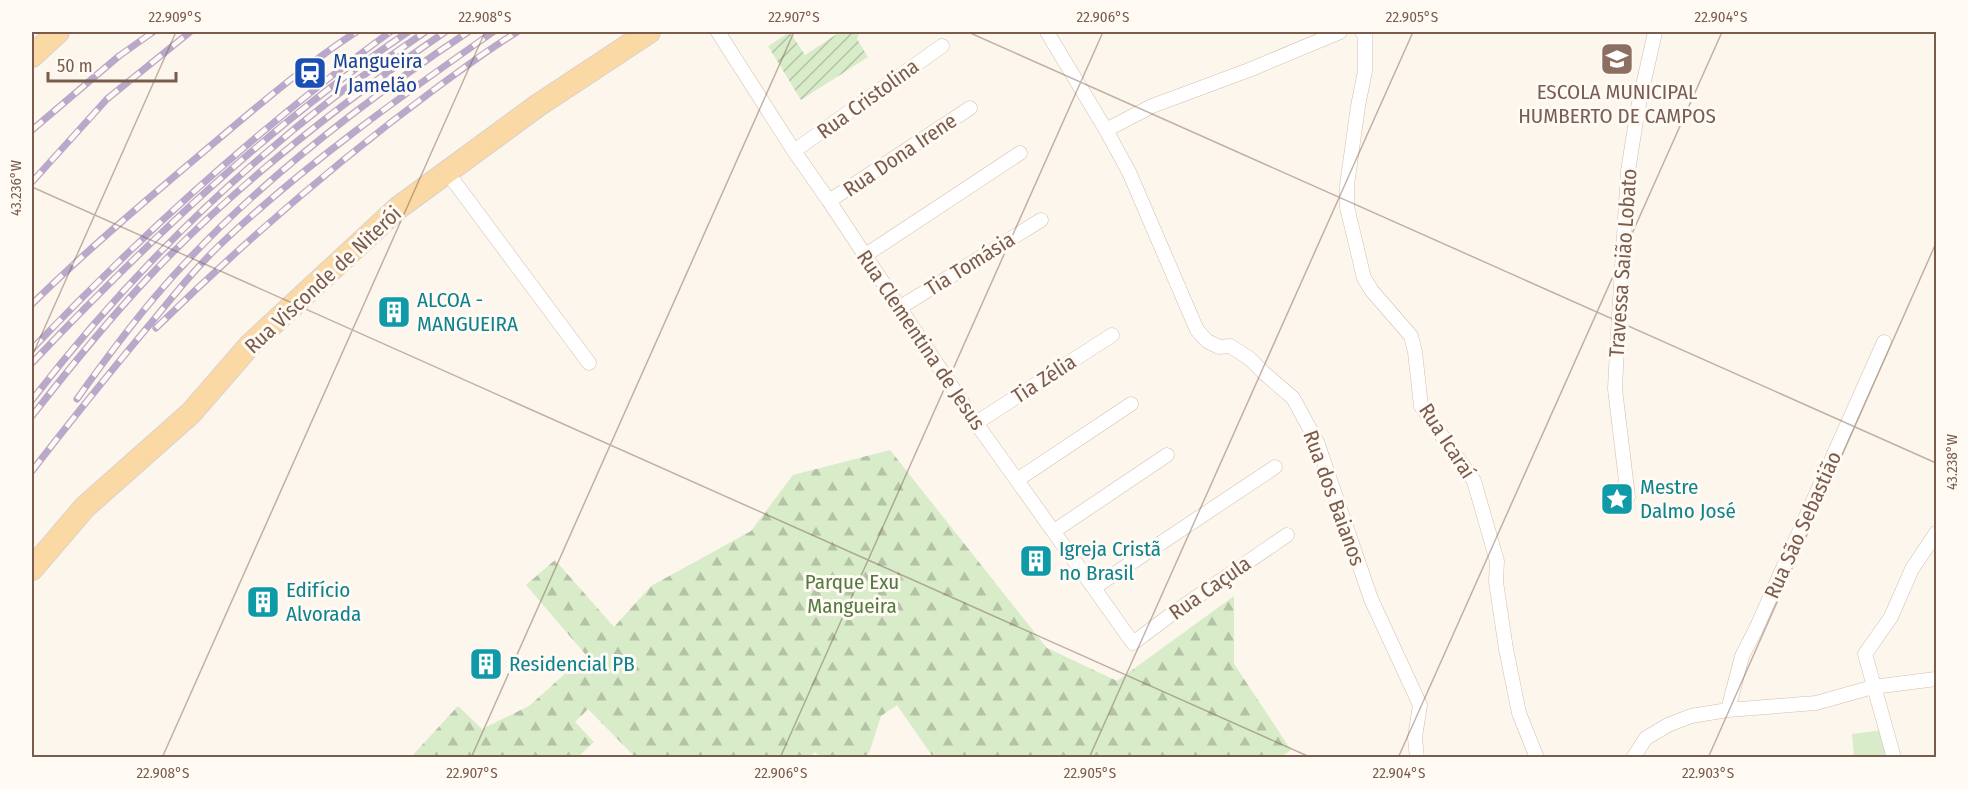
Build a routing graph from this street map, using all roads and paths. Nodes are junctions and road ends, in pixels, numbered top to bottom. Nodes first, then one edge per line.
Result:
1 (58, 32) edge
2 (649, 32) edge
3 (718, 32) edge
4 (1047, 32) edge
5 (1340, 32) edge
6 (1362, 32) edge
7 (1654, 32) edge
8 (942, 46) dead end
9 (32, 56) edge
10 (970, 108) dead end
11 (1106, 130) junction
12 (794, 151) junction
13 (1020, 153) dead end
14 (447, 172) junction
15 (829, 201) junction
16 (1041, 220) dead end
17 (864, 256) junction
18 (899, 308) junction
19 (1112, 335) dead end
20 (1884, 342) dead end
21 (589, 363) dead end
22 (1131, 404) dead end
23 (976, 423) junction
24 (1167, 455) dead end
25 (1275, 467) dead end
26 (1017, 480) junction
27 (1628, 497) dead end
28 (1054, 531) junction
29 (1936, 533) edge
30 (1287, 535) dead end
31 (32, 569) edge
32 (1095, 587) junction
33 (1133, 643) joint
34 (1936, 679) edge
35 (1873, 687) junction
36 (1728, 710) junction
37 (1418, 758) edge
38 (1537, 758) edge
39 (1633, 758) edge
40 (1894, 758) edge

1 - 9 main road
2 - 14 main road, Rua Visconde de Niterói
3 - 12 street, Rua Clementina de Jesus
4 - 11 street, Rua dos Baianos
5 - 11 street
6 - 38 street, Rua Icaraí
7 - 27 street, Travessa Saião Lobato
8 - 12 street, Rua Cristolina
10 - 15 street, Rua Dona Irene
11 - 37 street, Rua dos Baianos
12 - 15 street, Rua Clementina de Jesus
13 - 17 street
14 - 21 street
14 - 31 main road, Rua Visconde de Niterói
15 - 17 street, Rua Clementina de Jesus
16 - 18 street, Tia Tomásia
17 - 18 street, Rua Clementina de Jesus
18 - 23 street, Rua Clementina de Jesus
19 - 23 street, Tia Zélia
20 - 36 street, Rua São Sebastião
22 - 26 street
23 - 26 street, Rua Clementina de Jesus
24 - 28 street
25 - 32 street
26 - 28 street, Rua Clementina de Jesus
28 - 32 street, Rua Clementina de Jesus
29 - 35 street
30 - 33 street, Rua Caçula
32 - 33 street, Rua Clementina de Jesus
34 - 35 street
35 - 36 street
35 - 40 street
36 - 39 street

